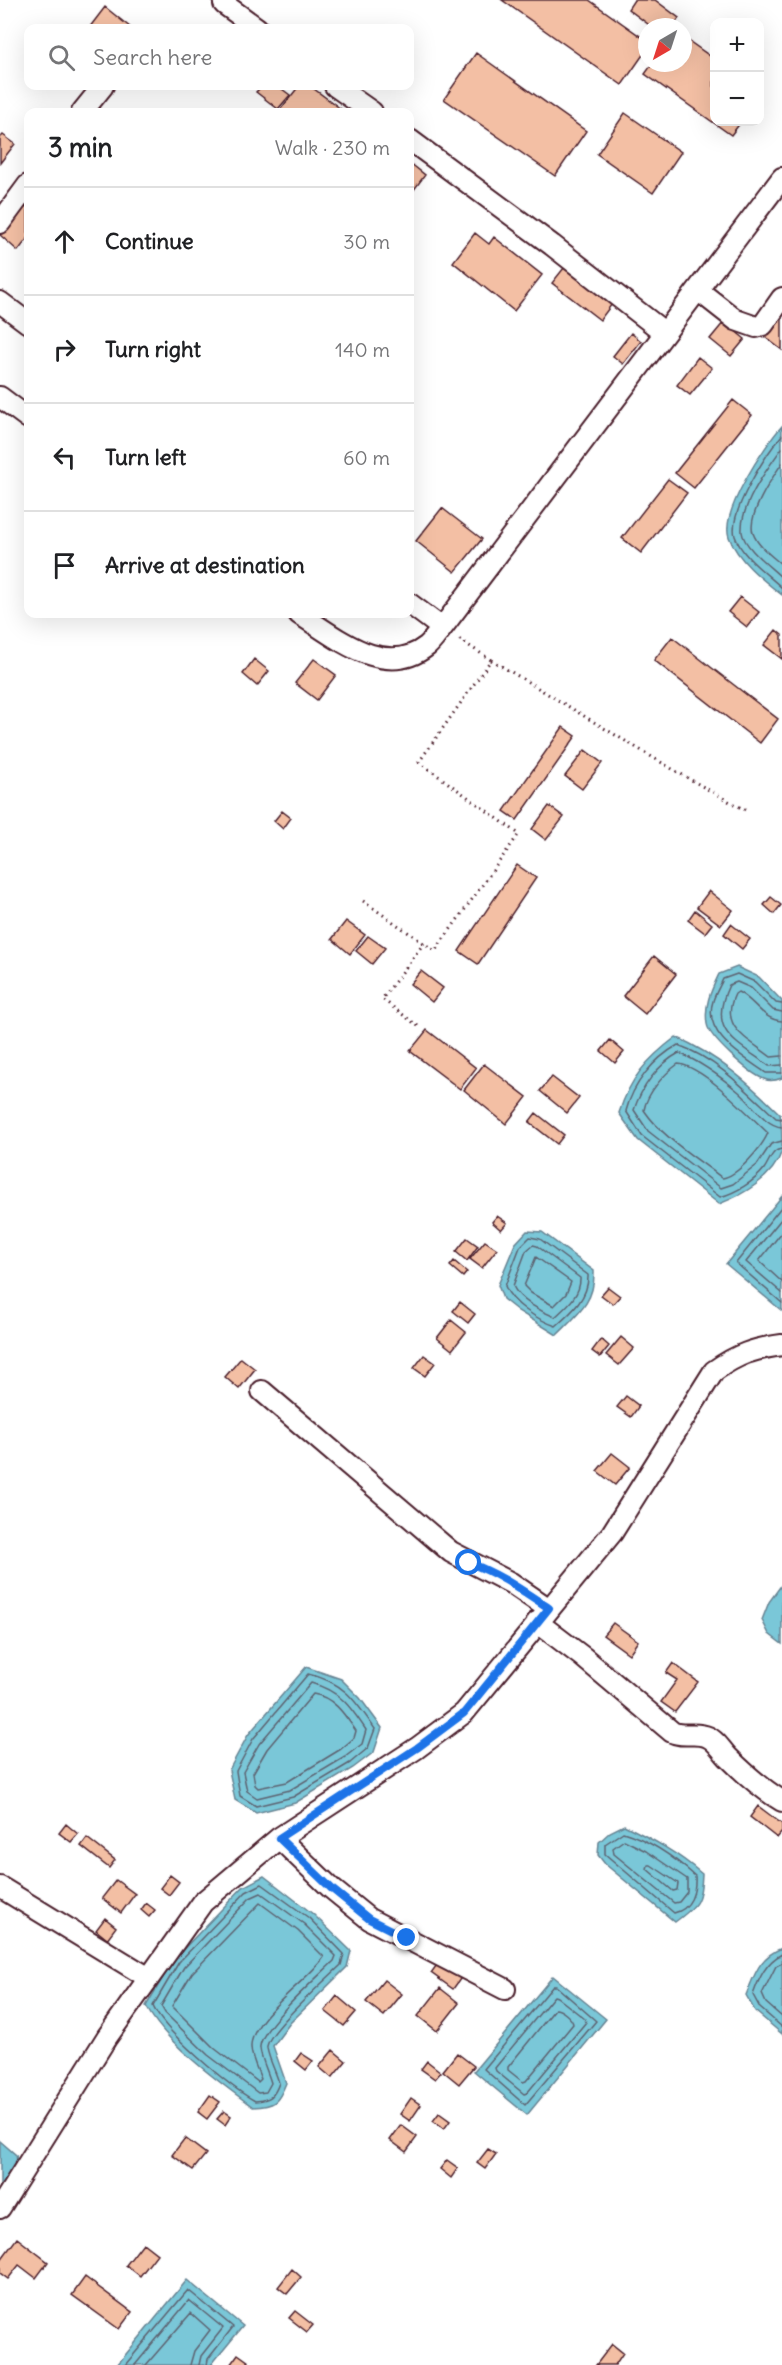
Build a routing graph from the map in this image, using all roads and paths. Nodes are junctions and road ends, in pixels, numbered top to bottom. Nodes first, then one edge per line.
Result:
1 (224, 4) dead end
2 (252, 24) edge
3 (100, 90) edge
4 (341, 90) edge
5 (85, 108) edge
6 (366, 108) edge
7 (414, 143) edge
8 (782, 178) edge
9 (24, 190) edge
10 (0, 223) edge
11 (699, 291) junction
12 (782, 298) edge
13 (0, 302) edge
14 (24, 320) edge
15 (665, 333) junction
16 (0, 397) edge
17 (24, 415) edge
18 (414, 607) edge
19 (305, 618) edge
20 (442, 628) junction
21 (491, 660) junction
22 (745, 810) dead end
23 (363, 901) dead end
24 (424, 943) junction
25 (418, 1026) dead end
26 (782, 1345) edge
27 (262, 1391) dead end
28 (543, 1615) junction
29 (782, 1801) edge
30 (279, 1838) junction
31 (0, 1887) edge
32 (149, 1978) junction
33 (505, 1989) dead end
34 (0, 2208) edge

1 - 2 street
3 - 5 street
4 - 6 street
7 - 15 street
8 - 11 street
9 - 10 street
11 - 12 street
11 - 15 street
13 - 14 street
15 - 20 street
16 - 17 street
18 - 20 street
19 - 20 street
20 - 21 path
21 - 22 path
21 - 24 path
23 - 24 path
24 - 25 path
26 - 28 street
27 - 28 street
28 - 29 street
28 - 30 street
30 - 32 street
30 - 33 street
31 - 32 street
32 - 34 street

